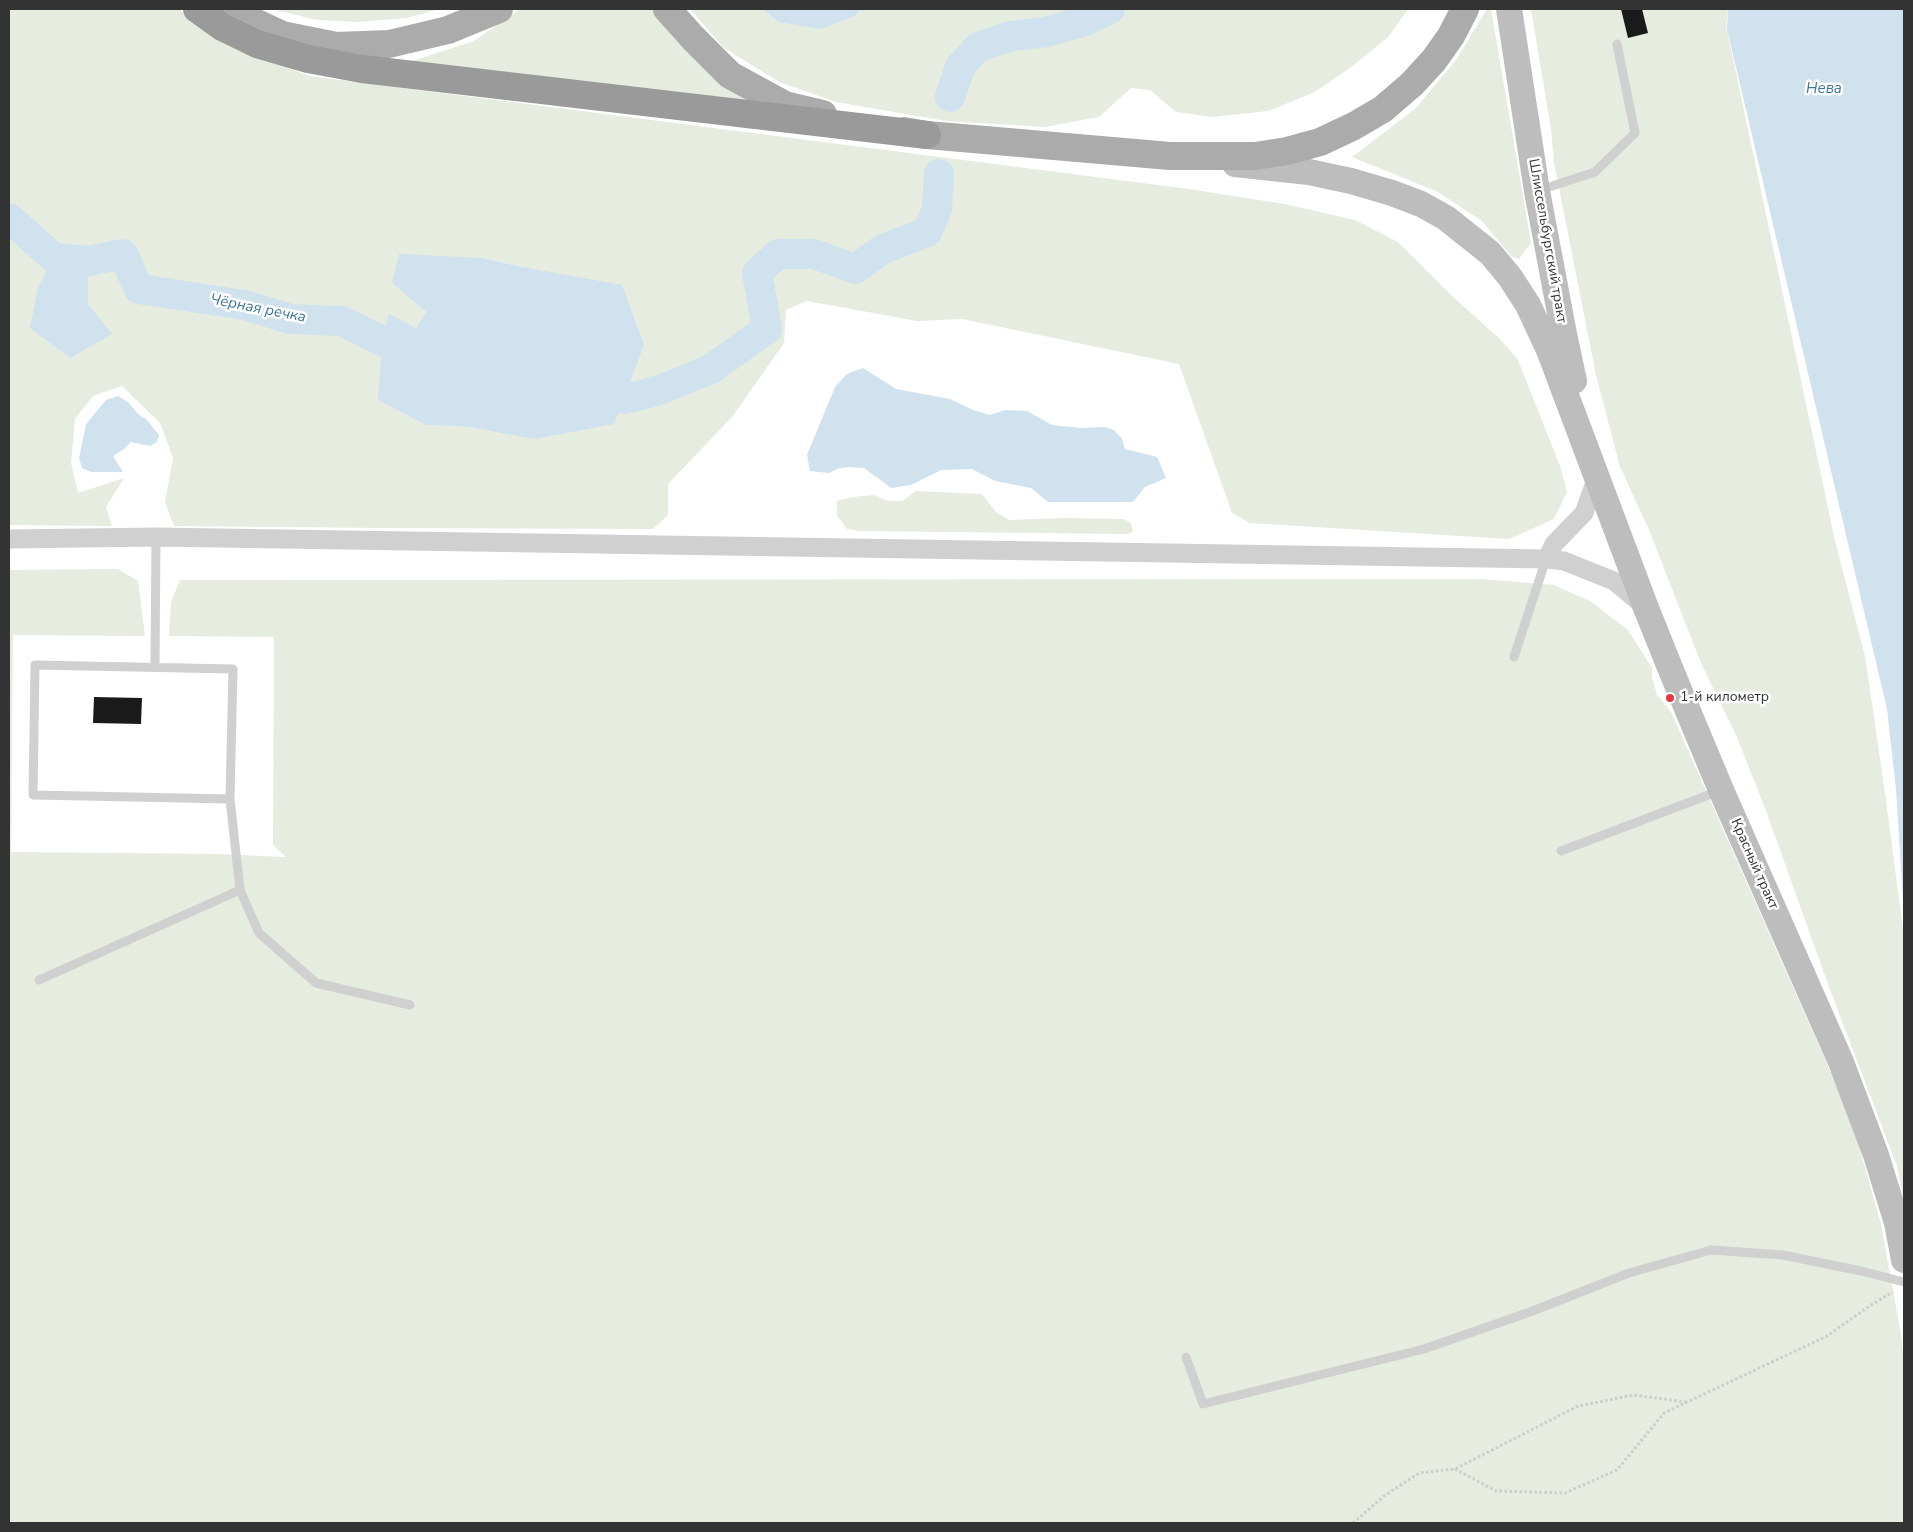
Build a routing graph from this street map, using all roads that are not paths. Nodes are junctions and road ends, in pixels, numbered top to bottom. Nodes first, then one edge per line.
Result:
1 (197, 9) edge
2 (227, 9) edge
3 (499, 9) edge
4 (668, 9) edge
5 (1465, 9) edge
6 (1508, 9) edge
7 (1618, 44) dead end
8 (927, 135) junction
9 (1170, 156) junction
10 (1537, 191) junction
11 (1596, 474) junction
12 (156, 537) junction
13 (9, 539) edge
14 (1546, 559) junction
15 (1646, 608) junction
16 (1514, 657) dead end
17 (155, 667) junction
18 (1722, 790) junction
19 (230, 798) junction
20 (1561, 851) dead end
21 (240, 890) junction
22 (39, 980) dead end
23 (410, 1005) dead end
24 (1904, 1260) edge
25 (1904, 1282) edge
26 (1186, 1357) dead end

1 - 8 highway
2 - 3 main road
4 - 8 main road
5 - 9 main road
6 - 10 main road, Шлиссельбургский тракт
7 - 10 lane
8 - 9 main road
9 - 11 main road
10 - 11 main road, Шлиссельбургский тракт
11 - 14 street
11 - 15 main road, Красный тракт
12 - 13 street
12 - 14 street
12 - 17 lane
14 - 15 street
14 - 16 lane
15 - 18 main road, Красный тракт
17 - 19 lane
17 - 19 lane
18 - 20 lane
18 - 24 main road, Красный тракт
19 - 21 lane
21 - 22 lane
21 - 23 lane
25 - 26 lane

